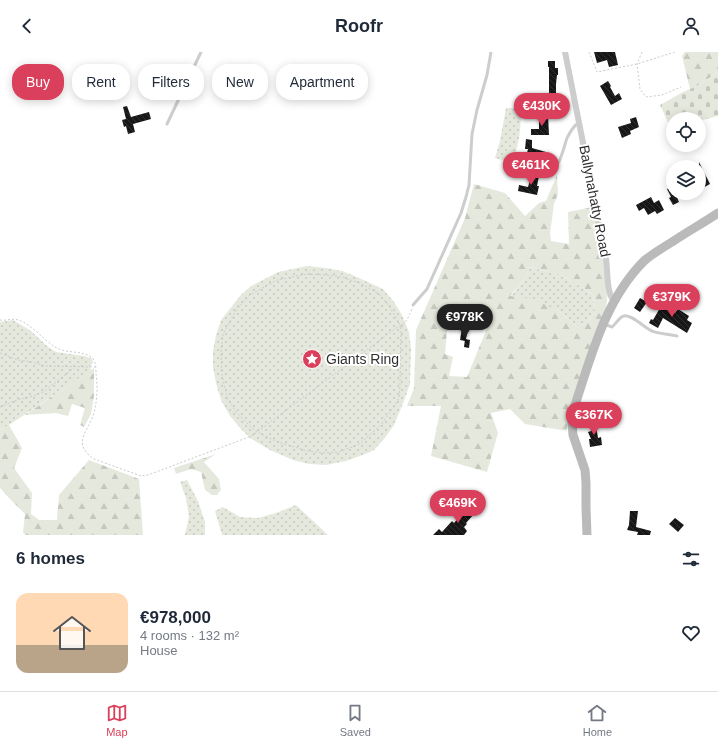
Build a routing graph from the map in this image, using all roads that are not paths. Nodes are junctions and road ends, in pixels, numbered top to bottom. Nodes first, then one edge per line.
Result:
1 (201, 52) edge
2 (491, 52) edge
3 (566, 52) edge
4 (579, 121) junction
5 (167, 124) dead end
6 (528, 170) dead end
7 (718, 213) edge
8 (614, 301) junction
9 (413, 305) road end
10 (603, 324) junction
11 (677, 336) dead end
12 (587, 535) edge

1 - 5 lane
2 - 9 lane
3 - 4 street, Ballynahatty Road
4 - 6 lane
4 - 8 street, Ballynahatty Road
7 - 8 main road
8 - 10 main road
10 - 11 lane
10 - 12 main road

